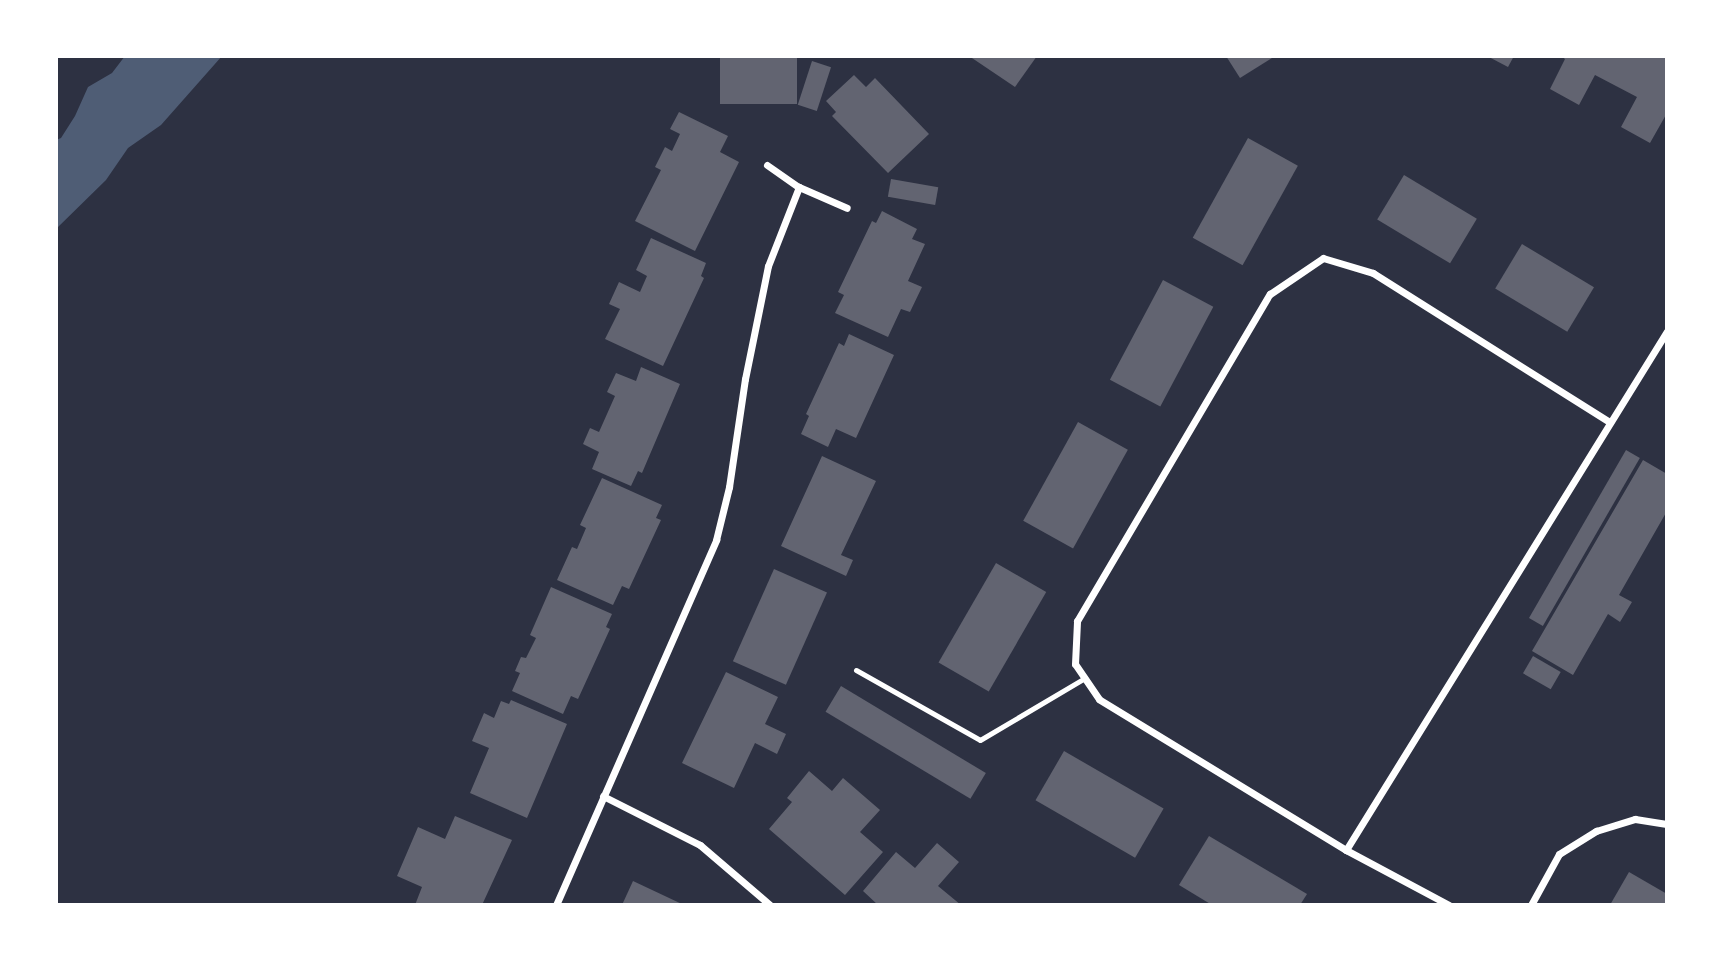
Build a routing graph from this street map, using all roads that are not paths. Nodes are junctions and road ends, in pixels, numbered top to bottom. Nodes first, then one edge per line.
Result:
1 (767, 165) dead end
2 (799, 187) junction
3 (847, 208) dead end
4 (1667, 331) edge
5 (1610, 422) junction
6 (856, 670) dead end
7 (1085, 678) junction
8 (603, 796) junction
9 (1667, 824) edge
10 (1346, 850) junction
11 (556, 905) edge
12 (770, 905) edge
13 (1450, 905) edge
14 (1531, 905) edge

1 - 2 street
2 - 3 street
2 - 8 street
4 - 5 street
5 - 7 street
5 - 10 street
6 - 7 lane
7 - 10 street
8 - 11 street
8 - 12 street
9 - 14 street
10 - 13 street

